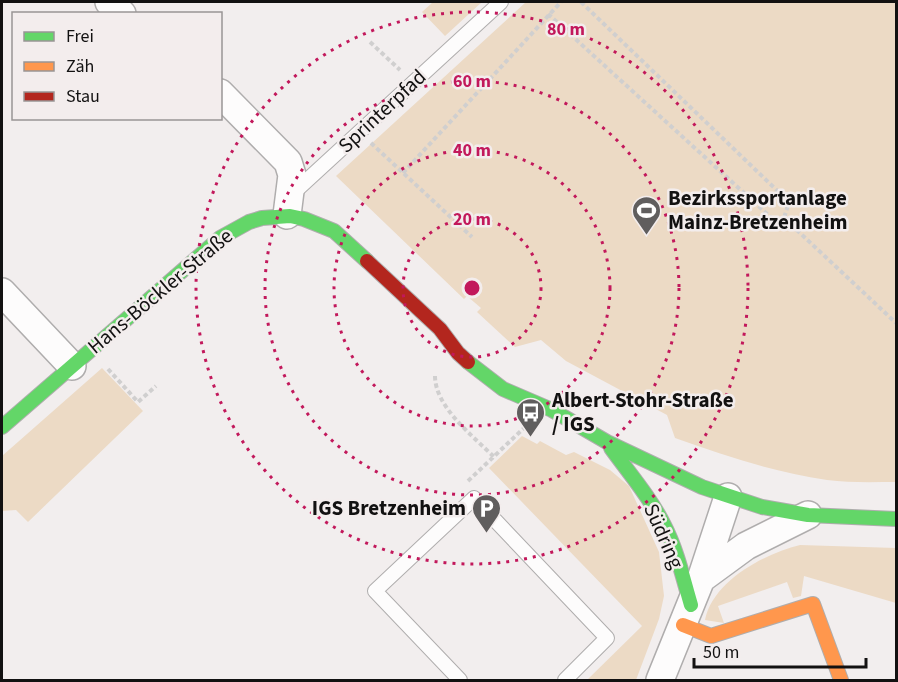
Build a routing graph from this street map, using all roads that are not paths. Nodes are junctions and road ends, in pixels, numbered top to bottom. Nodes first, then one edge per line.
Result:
1 (501, 2) edge
2 (222, 95) edge
3 (289, 206) junction
4 (2, 292) edge
5 (440, 329) junction
6 (469, 342) dead end
7 (72, 366) junction
8 (521, 383) dead end
9 (552, 410) junction
10 (2, 427) edge
11 (607, 442) junction
12 (728, 497) junction
13 (808, 515) junction
14 (897, 519) edge
15 (701, 579) junction
16 (687, 615) junction
17 (460, 681) edge
18 (565, 681) edge
19 (660, 681) edge
20 (841, 681) edge

1 - 3 lane, Sprinterpfad
2 - 3 street
3 - 5 street
3 - 7 street, Hans-Böckler-Straße
4 - 7 street, Hans-Böckler-Straße
5 - 6 street
5 - 9 street
7 - 10 street, Hans-Böckler-Straße
8 - 9 street
9 - 11 street
11 - 12 street
11 - 16 street, Südring
12 - 13 street
12 - 15 street, Südring
13 - 14 street
13 - 15 street, Südring
15 - 16 street, Südring
16 - 19 street, Südring
16 - 20 street
17 - 18 lane

